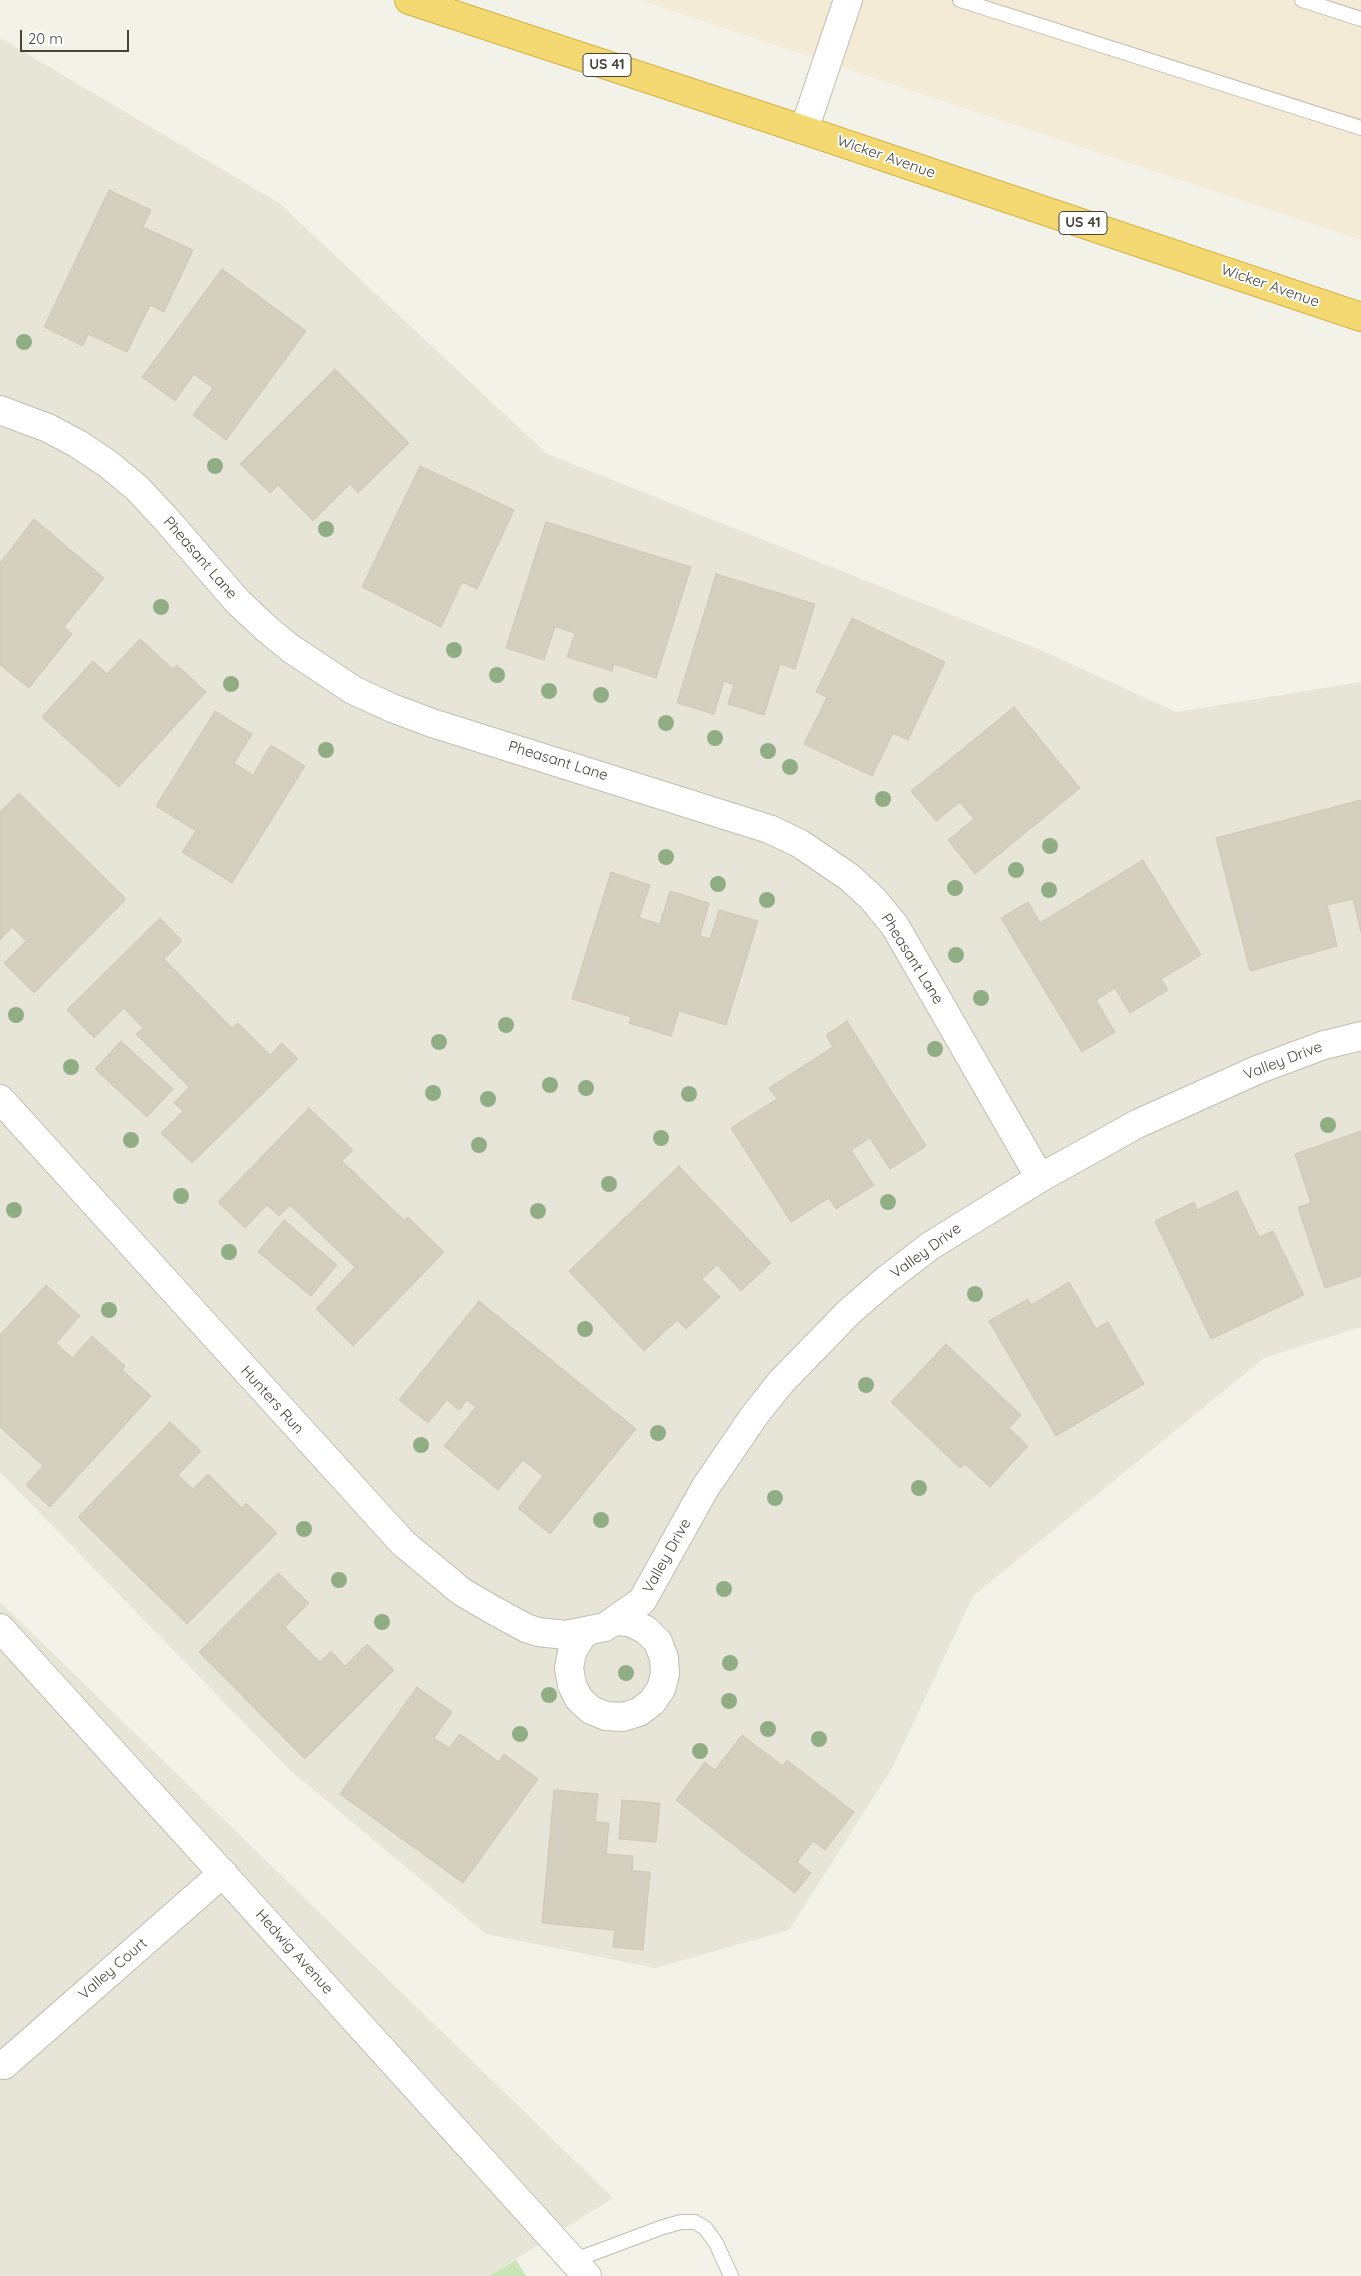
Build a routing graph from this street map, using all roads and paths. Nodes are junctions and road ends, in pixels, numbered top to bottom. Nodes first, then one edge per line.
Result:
1 (409, 0) edge
2 (848, 0) edge
3 (960, 0) edge
4 (1302, 0) edge
5 (1361, 19) edge
6 (1361, 128) edge
7 (804, 130) junction
8 (1361, 317) edge
9 (0, 410) edge
10 (1361, 1036) edge
11 (0, 1099) edge
12 (1040, 1178) junction
13 (618, 1620) junction
14 (0, 1628) edge
15 (587, 1632) junction
16 (223, 1873) junction
17 (4, 2065) dead end
18 (581, 2268) edge
19 (731, 2276) edge

1 - 7 highway, Wicker Avenue / US 41
2 - 7 street
3 - 6 lane
4 - 5 lane
7 - 8 highway, Wicker Avenue / US 41
9 - 12 street, Pheasant Lane
10 - 12 street, Valley Drive
11 - 15 street, Hunters Run
12 - 13 street, Valley Drive
13 - 15 street, Valley Drive
13 - 15 street
14 - 16 street, Hedwig Avenue
16 - 17 street, Valley Court
16 - 18 street, Hedwig Avenue
18 - 19 lane

